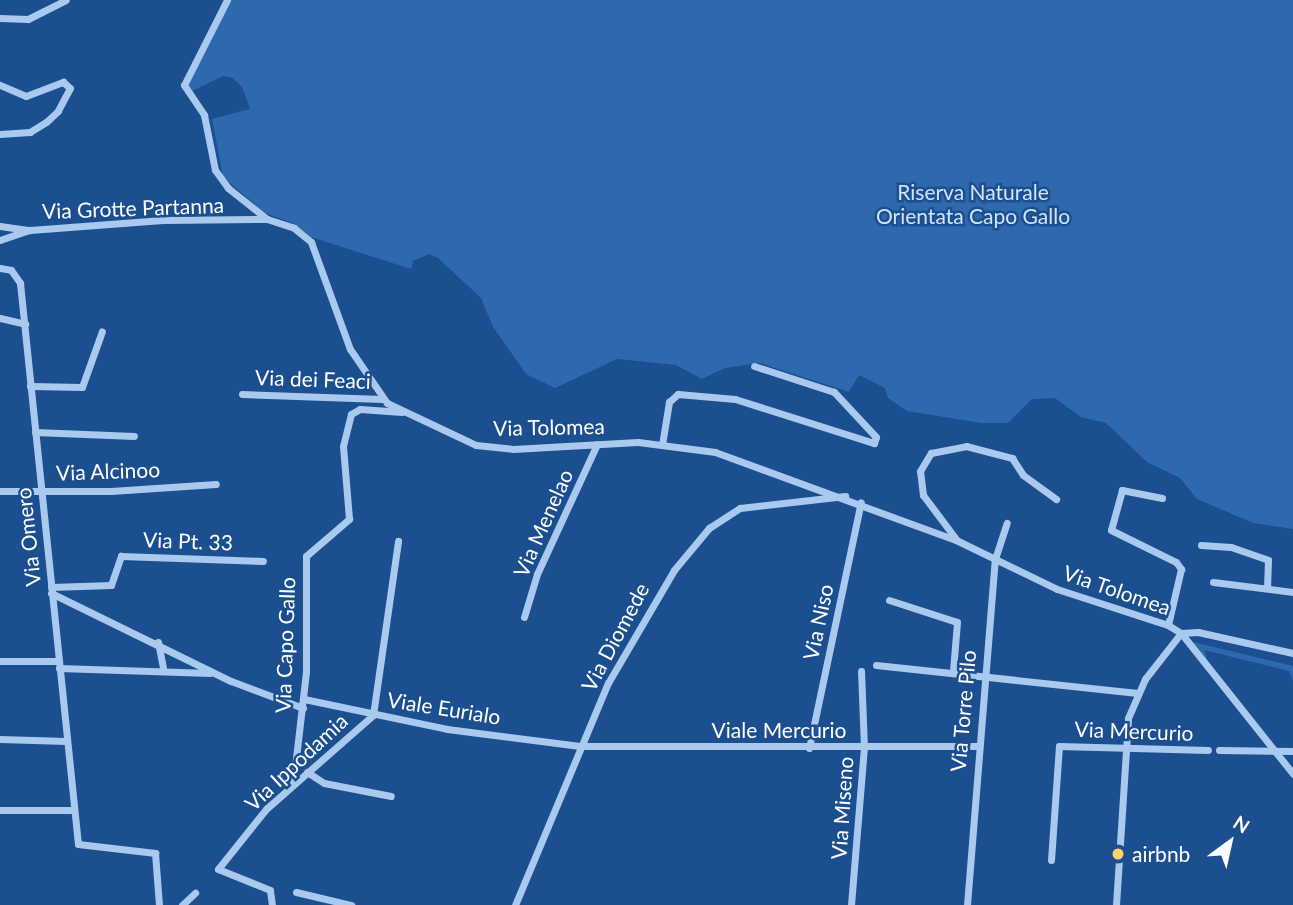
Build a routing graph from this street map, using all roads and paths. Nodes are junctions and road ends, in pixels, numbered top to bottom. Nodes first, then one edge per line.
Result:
1 (66, 0) edge
2 (227, 0) edge
3 (0, 18) edge
4 (0, 85) edge
5 (0, 134) edge
6 (267, 219) junction
7 (0, 226) edge
8 (30, 230) junction
9 (0, 240) edge
10 (0, 268) edge
11 (0, 318) edge
12 (25, 324) junction
13 (102, 331) dead end
14 (754, 366) dead end
15 (30, 386) junction
16 (242, 394) dead end
17 (383, 399) junction
18 (402, 412) junction
19 (35, 432) junction
20 (134, 436) dead end
21 (597, 444) junction
22 (662, 445) junction
23 (216, 484) dead end
24 (0, 491) edge
25 (41, 491) junction
26 (845, 496) junction
27 (1162, 498) dead end
28 (1056, 499) dead end
29 (861, 502) junction
30 (1007, 523) dead end
31 (956, 540) junction
32 (398, 541) dead end
33 (1202, 545) dead end
34 (995, 559) junction
35 (262, 561) dead end
36 (1213, 582) dead end
37 (1266, 587) junction
38 (51, 590) junction
39 (1293, 592) edge
40 (889, 600) dead end
41 (523, 617) dead end
42 (1168, 625) junction
43 (1181, 633) junction
44 (158, 642) junction
45 (1293, 653) edge
46 (0, 661) edge
47 (59, 664) junction
48 (876, 665) dead end
49 (163, 668) junction
50 (861, 671) dead end
51 (953, 671) junction
52 (984, 673) junction
53 (230, 681) junction
54 (1138, 694) junction
55 (303, 703) junction
56 (373, 715) junction
57 (0, 739) edge
58 (66, 741) junction
59 (580, 746) junction
60 (978, 746) junction
61 (809, 748) junction
62 (864, 748) junction
63 (1124, 750) junction
64 (1208, 750) dead end
65 (1219, 750) dead end
66 (1272, 750) junction
67 (1293, 751) edge
68 (307, 772) junction
69 (1293, 774) edge
70 (293, 784) junction
71 (391, 796) dead end
72 (0, 810) edge
73 (74, 812) junction
74 (1051, 860) dead end
75 (296, 892) dead end
76 (195, 893) dead end
77 (159, 905) edge
78 (182, 905) edge
79 (272, 905) edge
80 (351, 905) edge
81 (514, 905) edge
82 (851, 905) edge
83 (967, 905) edge
84 (1116, 905) edge

1 - 3 street
2 - 6 street
4 - 5 street
6 - 8 street, Via Grotte Partanna
6 - 17 street
7 - 8 street, Via Grotte Partanna
8 - 9 street
10 - 12 street, Via Omero
11 - 12 street
12 - 15 street, Via Omero
13 - 15 street
14 - 22 street
15 - 19 street, Via Omero
16 - 17 street, Via dei Feaci
17 - 18 street
18 - 21 street, Via Tolomea
18 - 55 street, Via Capo Gallo
19 - 20 street
19 - 25 street, Via Omero
21 - 22 street, Via Tolomea
21 - 41 street, Via Menelao
22 - 26 street, Via Tolomea
23 - 25 street, Via Alcinoo
24 - 25 street, Via Alcinoo
25 - 38 street, Via Omero
26 - 29 street, Via Tolomea
26 - 59 street, Via Diomede
27 - 42 street
28 - 31 street, Via Tolomea
29 - 31 street, Via Tolomea
29 - 61 street, Via Niso
30 - 34 street, Via Torre Pilo
31 - 34 street, Via Tolomea
32 - 56 street
33 - 37 street
34 - 42 street, Via Tolomea
34 - 52 street, Via Torre Pilo
35 - 38 street, Via Pt. 33
36 - 37 street
37 - 39 street
38 - 44 street
38 - 47 street, Via Omero
40 - 51 street
42 - 43 street, Via Tolomea
43 - 45 street
43 - 54 street
43 - 66 street, Via Tolomea
44 - 49 street
44 - 53 street
46 - 47 street
47 - 49 street
47 - 58 street, Via Omero
48 - 51 street
49 - 53 street
50 - 62 street, Via Miseno
51 - 52 street
52 - 54 street
52 - 60 street, Via Torre Pilo
53 - 55 street, Viale Eurialo
54 - 63 street
55 - 56 street, Viale Eurialo
55 - 70 street, Via Capo Gallo
56 - 59 street, Viale Eurialo
56 - 68 street, Via Ippodamia
57 - 58 street
58 - 73 street, Via Omero
59 - 61 street, Viale Mercurio
59 - 81 street, Via Diomede
60 - 62 street, Viale Mercurio
60 - 83 street, Via Torre Pilo
61 - 62 street, Viale Mercurio
62 - 82 street, Via Miseno
63 - 64 street, Via Mercurio
63 - 74 street, Via Mercurio
63 - 84 street
65 - 66 street
66 - 67 street
66 - 69 street, Via Tolomea
68 - 70 street, Via Ippodamia
68 - 71 street
70 - 79 street, Via Ippodamia
72 - 73 street
73 - 77 street, Via Omero
75 - 80 street
76 - 78 street

